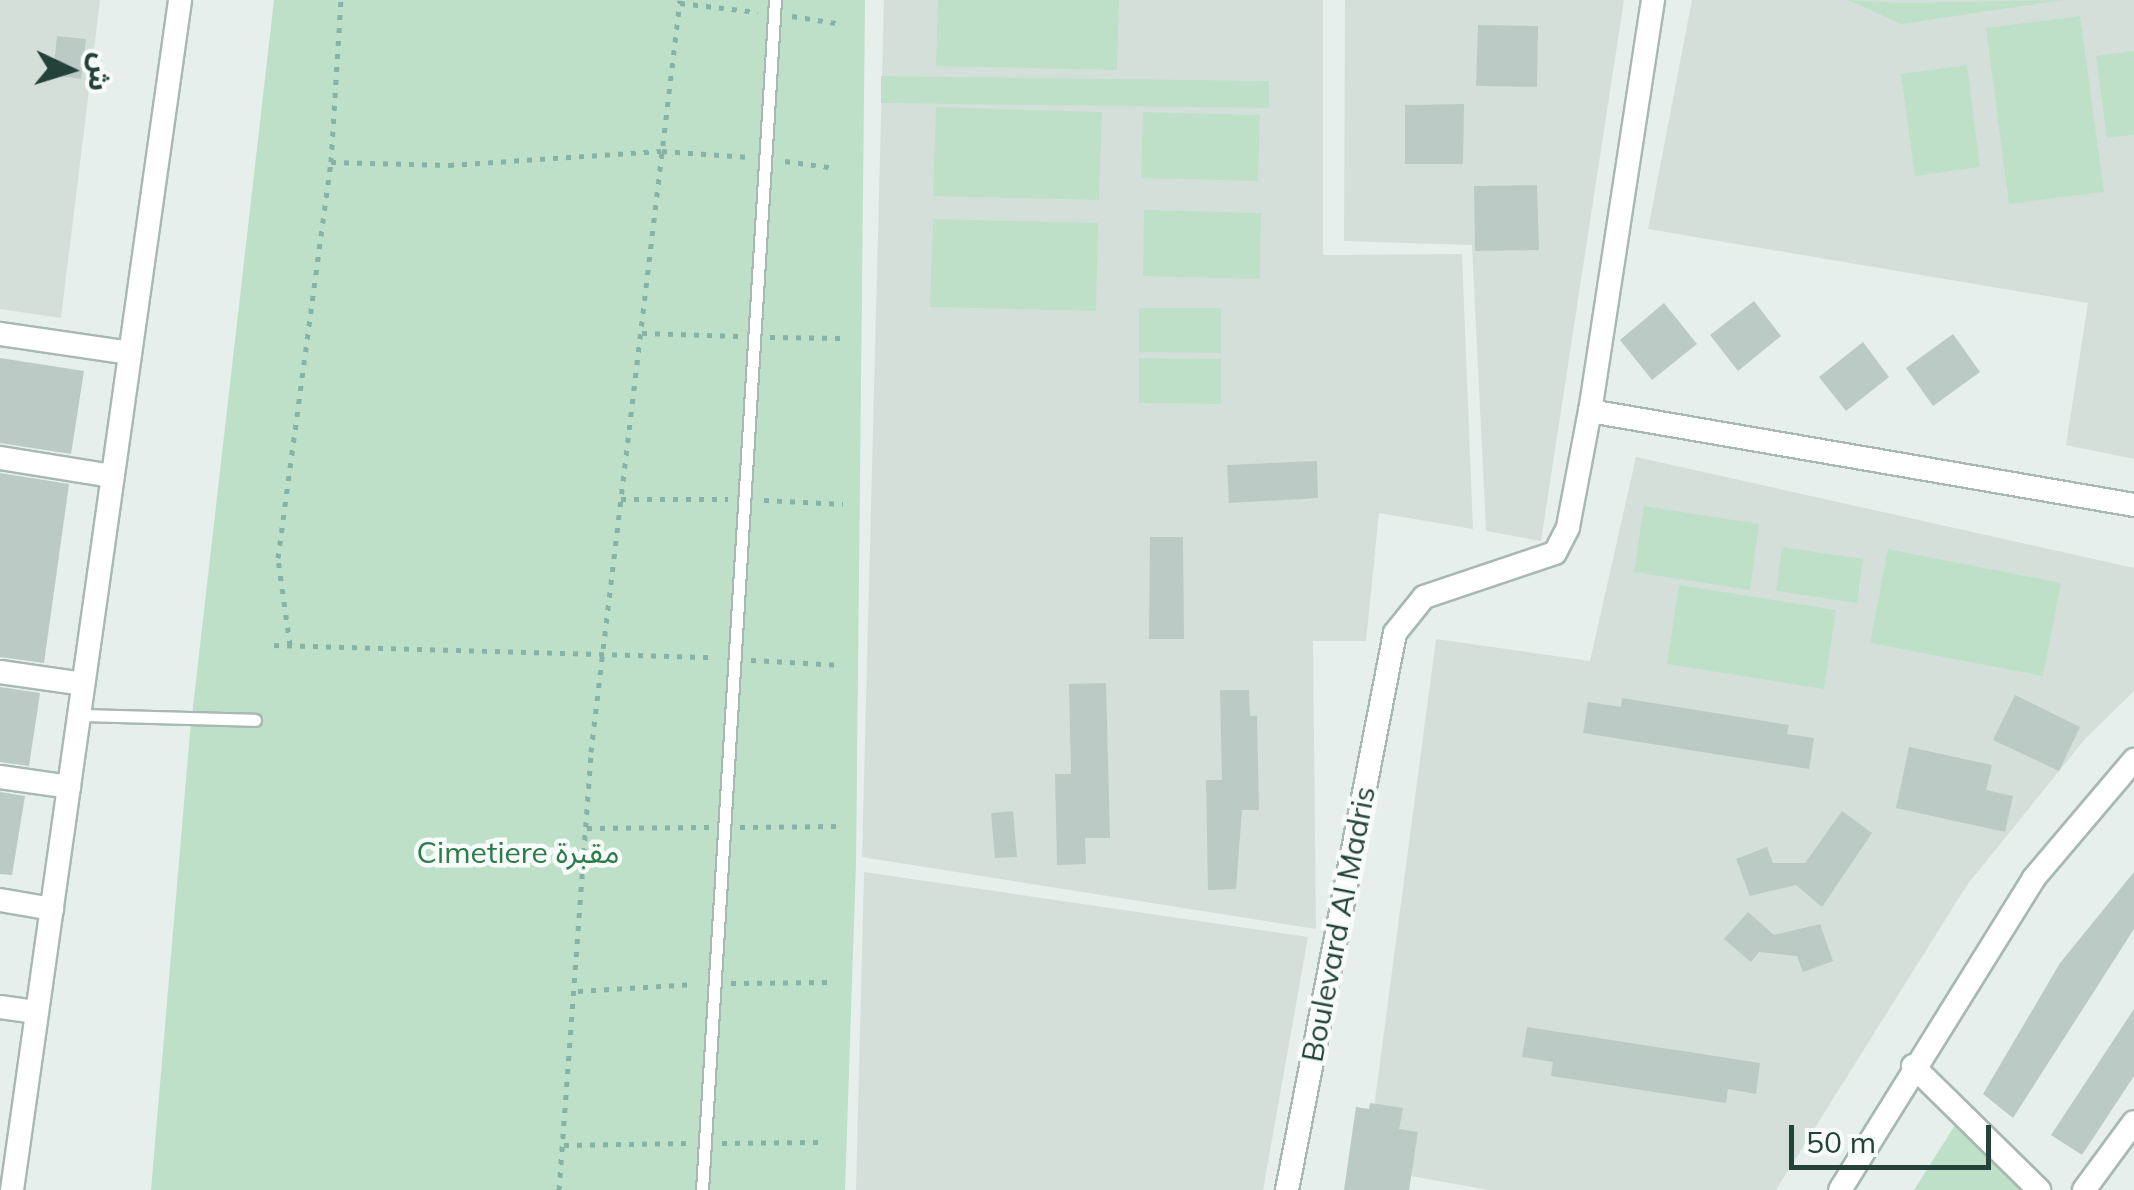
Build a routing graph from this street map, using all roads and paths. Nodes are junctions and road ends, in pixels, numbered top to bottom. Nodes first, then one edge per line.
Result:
1 (180, 0) edge
2 (341, 0) edge
3 (680, 0) edge
4 (774, 0) edge
5 (1653, 0) edge
6 (662, 151) junction
7 (761, 158) junction
8 (331, 162) junction
9 (836, 168) dead end
10 (0, 334) edge
11 (130, 353) junction
12 (1590, 411) junction
13 (0, 458) edge
14 (113, 476) junction
15 (2134, 505) edge
16 (274, 645) dead end
17 (290, 646) junction
18 (606, 656) junction
19 (734, 659) junction
20 (841, 665) dead end
21 (0, 672) edge
22 (84, 684) junction
23 (79, 715) junction
24 (256, 720) dead end
25 (2134, 760) edge
26 (0, 777) edge
27 (69, 787) junction
28 (0, 900) edge
29 (52, 909) junction
30 (0, 1007) edge
31 (37, 1012) junction
32 (1913, 1066) junction
33 (2134, 1122) edge
34 (8, 1159) edge
35 (12, 1190) edge
36 (560, 1190) edge
37 (702, 1190) edge
38 (1287, 1190) edge
39 (1840, 1190) edge
40 (2039, 1190) edge
41 (2084, 1190) edge

1 - 11 street
2 - 8 path
3 - 6 path
4 - 7 lane
5 - 12 street
6 - 7 path
6 - 8 path
6 - 18 path
7 - 9 path
7 - 19 lane
8 - 17 path
10 - 11 street
11 - 14 street
12 - 15 street
12 - 38 street, Boulevard Al Madris
13 - 14 street
14 - 22 street
16 - 17 path
17 - 18 path
18 - 19 path
18 - 36 path
19 - 20 path
19 - 37 lane
21 - 22 street
22 - 23 street
23 - 24 lane
23 - 27 street
25 - 32 street
26 - 27 street
27 - 29 street
28 - 29 street
29 - 31 street
30 - 31 street
31 - 34 street
32 - 39 street
32 - 40 street
33 - 41 street
34 - 35 street

